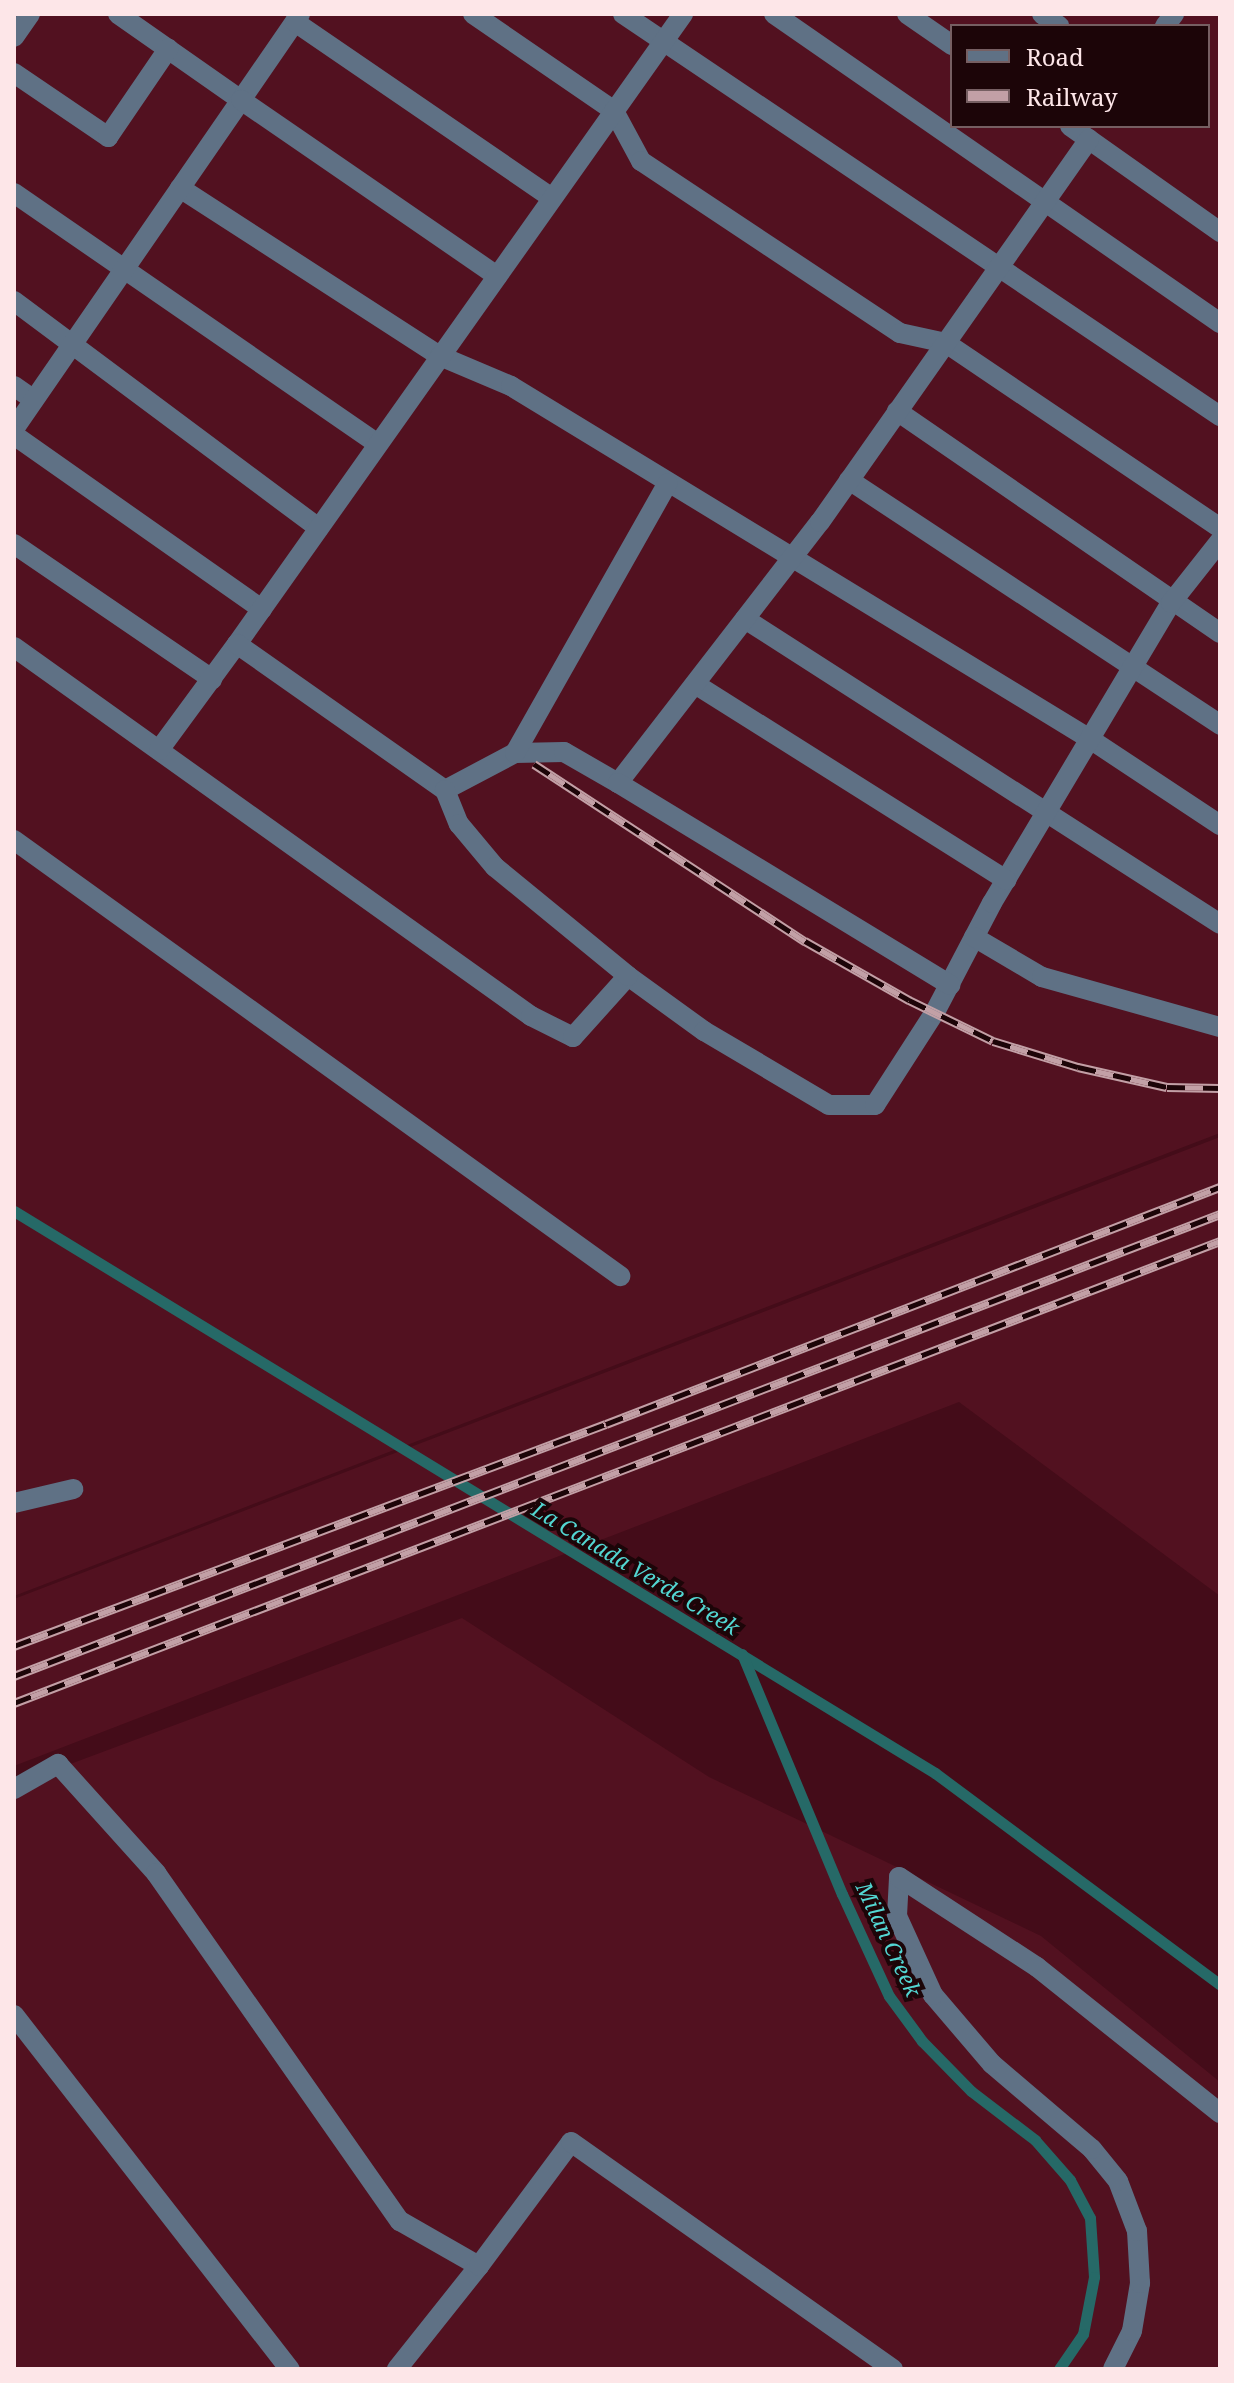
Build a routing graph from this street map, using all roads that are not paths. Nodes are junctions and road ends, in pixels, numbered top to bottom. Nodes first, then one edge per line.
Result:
1 (30, 14) edge
2 (118, 14) edge
3 (473, 14) edge
4 (623, 14) edge
5 (683, 14) edge
6 (774, 14) edge
7 (907, 14) edge
8 (298, 18) edge
9 (14, 37) edge
10 (664, 41) junction
11 (950, 44) edge
12 (168, 49) junction
13 (14, 73) edge
14 (241, 100) junction
15 (614, 111) junction
16 (1073, 128) edge
17 (1089, 139) junction
18 (180, 188) junction
19 (14, 193) edge
20 (552, 198) junction
21 (1045, 203) junction
22 (1220, 232) edge
23 (1000, 265) junction
24 (125, 268) junction
25 (497, 276) junction
26 (14, 301) edge
27 (1220, 323) edge
28 (946, 343) junction
29 (72, 344) junction
30 (440, 356) junction
31 (14, 386) edge
32 (34, 400) junction
33 (897, 411) junction
34 (1220, 416) edge
35 (14, 432) edge
36 (378, 444) junction
37 (849, 480) junction
38 (668, 483) junction
39 (319, 528) junction
40 (1220, 528) edge
41 (1220, 541) edge
42 (14, 544) edge
43 (792, 559) junction
44 (1171, 603) junction
45 (262, 609) junction
46 (745, 619) junction
47 (1220, 633) edge
48 (237, 644) junction
49 (14, 647) edge
50 (1134, 665) junction
51 (212, 679) junction
52 (695, 684) junction
53 (1220, 725) edge
54 (1090, 739) junction
55 (159, 750) junction
56 (515, 753) junction
57 (618, 783) junction
58 (445, 790) junction
59 (1046, 812) junction
60 (1220, 825) edge
61 (14, 840) edge
62 (1006, 880) junction
63 (1220, 924) edge
64 (974, 937) junction
65 (628, 976) junction
66 (950, 985) junction
67 (1220, 1027) edge
68 (620, 1276) dead end
69 (73, 1489) dead end
70 (14, 1503) edge
71 (14, 1789) edge
72 (14, 2015) edge
73 (1220, 2113) edge
74 (479, 2266) junction
75 (290, 2369) edge
76 (397, 2369) edge
77 (893, 2369) edge
78 (1113, 2369) edge

1 - 9 street
2 - 12 street
3 - 15 street
4 - 10 street
5 - 10 street
6 - 21 street
7 - 11 street
8 - 14 street
8 - 20 street
10 - 15 street
10 - 23 street
12 - 13 street
12 - 14 street
14 - 18 street
14 - 25 street
15 - 20 street
15 - 28 street
16 - 17 street
17 - 21 street
17 - 22 street
18 - 24 street
18 - 30 street
19 - 24 street
20 - 25 street
21 - 23 street
21 - 27 street
23 - 28 street
23 - 34 street
24 - 29 street
24 - 36 street
25 - 30 street
26 - 29 street
28 - 33 street
28 - 40 street
29 - 32 street
29 - 39 street
30 - 36 street
30 - 38 street
31 - 32 street
32 - 35 street
33 - 37 street
33 - 44 street
35 - 45 street
36 - 39 street
37 - 43 street
37 - 50 street
38 - 43 street
38 - 56 street
39 - 45 street
41 - 44 street
42 - 51 street
43 - 46 street
43 - 54 street
44 - 47 street
44 - 50 street
45 - 48 street
46 - 52 street
46 - 59 street
48 - 51 street
48 - 58 street
49 - 55 street
50 - 53 street
50 - 54 street
51 - 55 street
52 - 57 street
52 - 62 street
54 - 59 street
54 - 60 street
55 - 65 street
56 - 57 street
56 - 58 street
57 - 66 street
58 - 65 street
59 - 62 street
59 - 63 street
61 - 68 street
62 - 64 street
64 - 66 street
64 - 67 street
65 - 66 street
69 - 70 street
71 - 74 street
72 - 75 street
73 - 78 street
74 - 76 street
74 - 77 street

